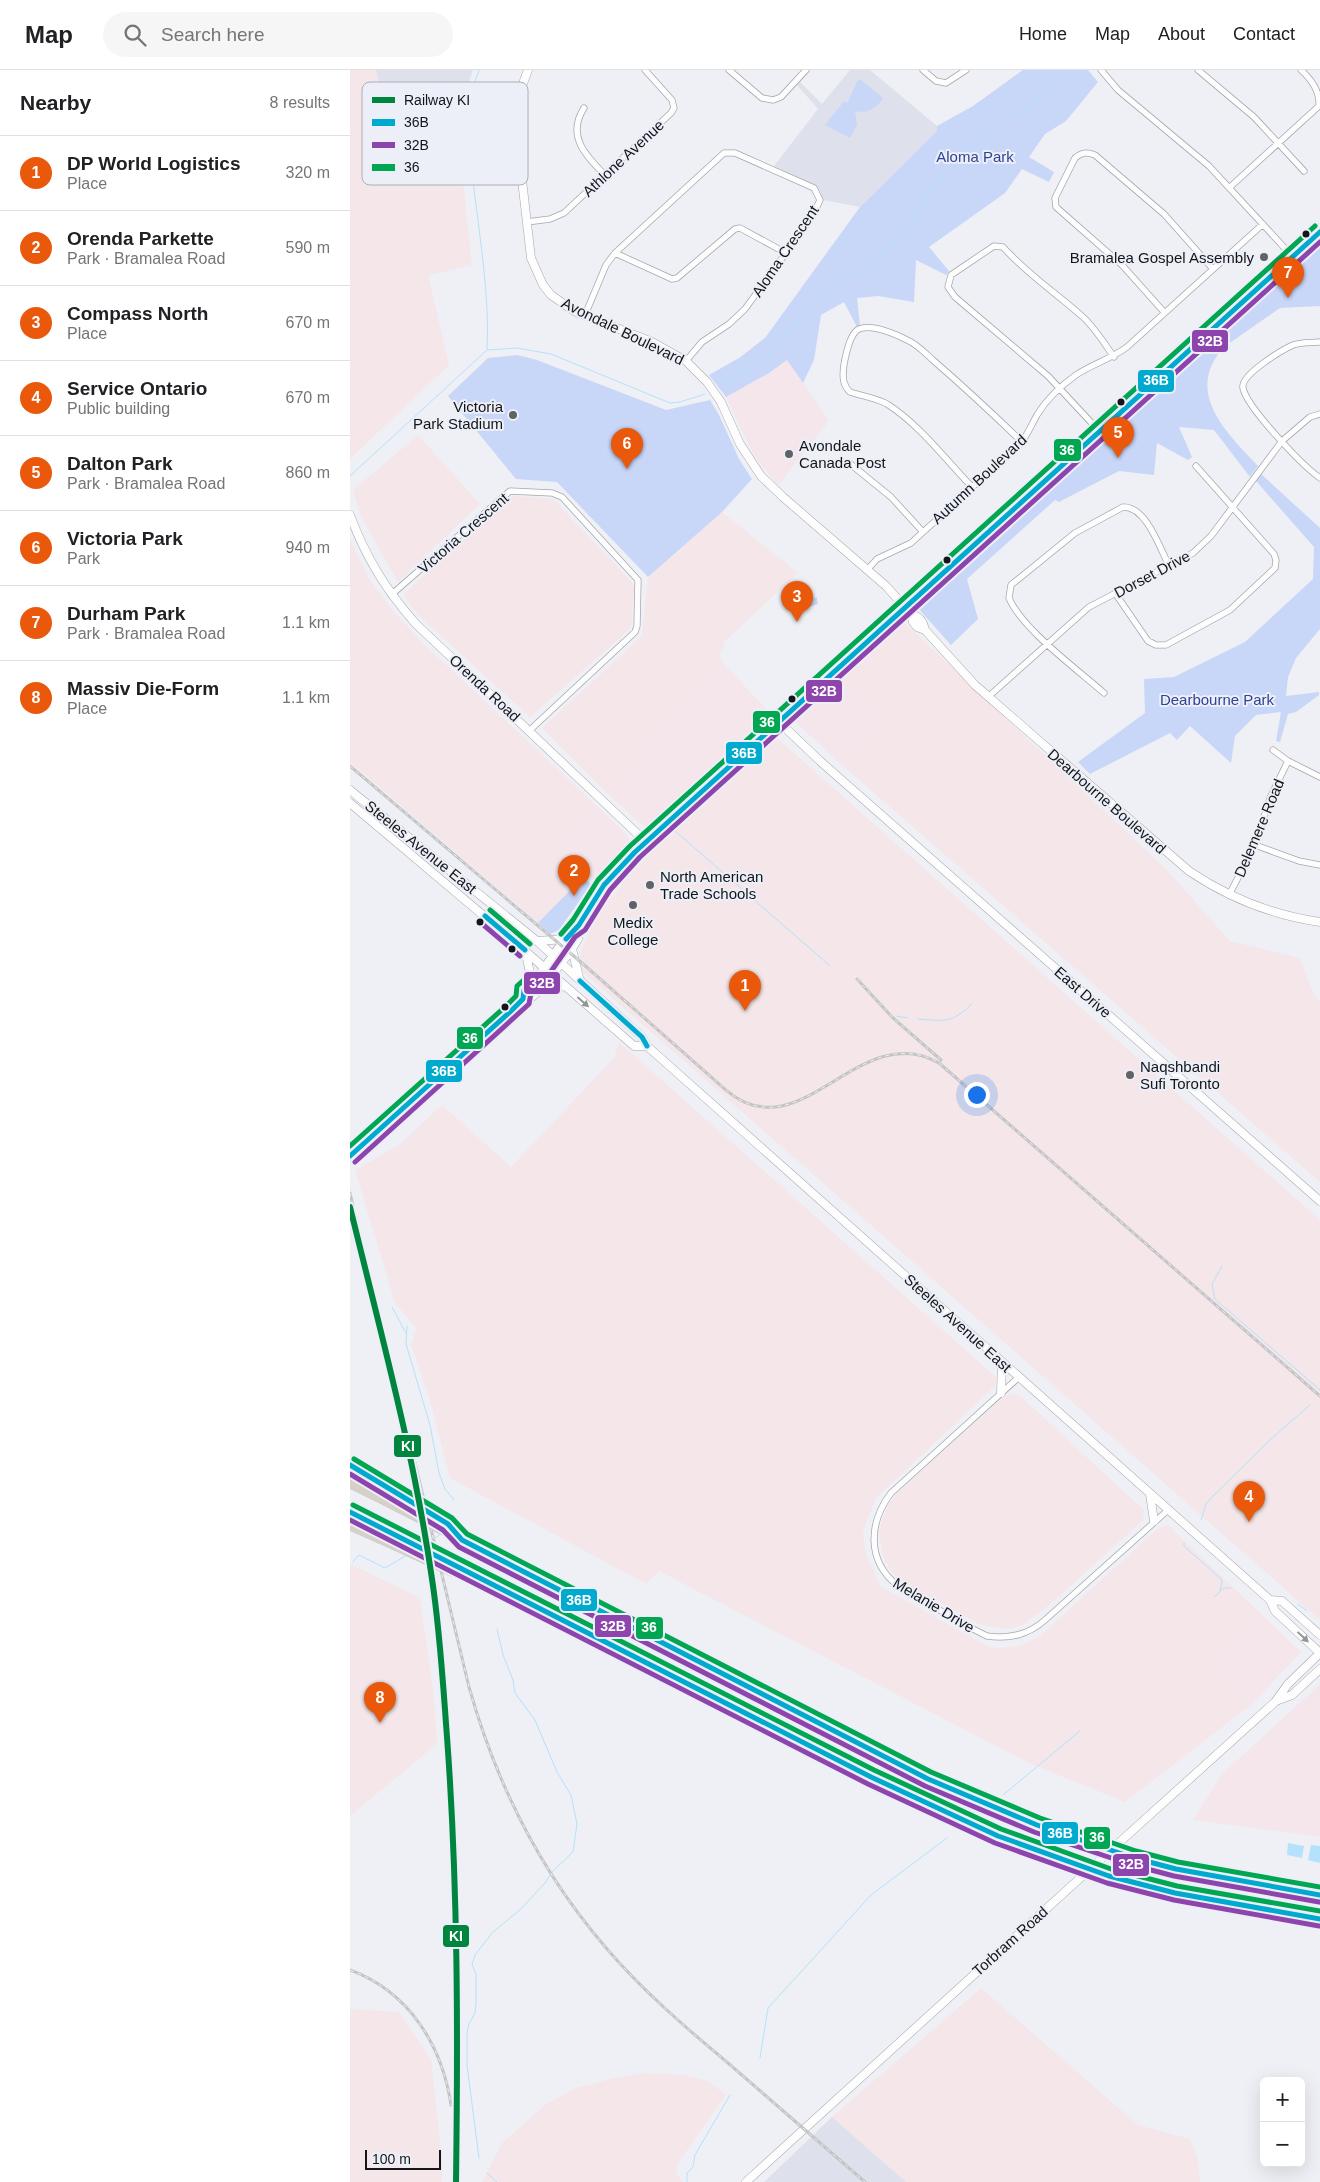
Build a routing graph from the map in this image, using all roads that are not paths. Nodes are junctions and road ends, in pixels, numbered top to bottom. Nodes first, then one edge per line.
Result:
1 (528, 70) edge
2 (645, 70) edge
3 (729, 70) edge
4 (806, 70) edge
5 (923, 70) edge
6 (966, 70) edge
7 (1101, 70) edge
8 (1198, 70) edge
9 (1301, 70) edge
10 (523, 82) edge
11 (584, 108) dead end
12 (1279, 145) junction
13 (1304, 171) dead end
14 (605, 175) junction
15 (523, 185) edge
16 (1229, 188) junction
17 (527, 222) junction
18 (1262, 224) junction
19 (1320, 232) edge
20 (786, 252) junction
21 (615, 253) junction
22 (1293, 257) junction
23 (1213, 269) junction
24 (1164, 312) junction
25 (585, 315) junction
26 (1320, 342) edge
27 (1114, 357) junction
28 (686, 361) junction
29 (1060, 389) junction
30 (1320, 414) edge
31 (1100, 432) junction
32 (1282, 441) junction
33 (1022, 442) junction
34 (848, 462) dead end
35 (1196, 466) dead end
36 (1320, 478) edge
37 (972, 486) junction
38 (1233, 507) junction
39 (350, 515) edge
40 (923, 532) junction
41 (1169, 566) junction
42 (867, 570) junction
43 (1115, 593) junction
44 (391, 595) junction
45 (905, 608) junction
46 (1047, 643) junction
47 (1104, 694) dead end
48 (988, 697) junction
49 (779, 722) junction
50 (530, 730) junction
51 (1273, 750) dead end
52 (1288, 761) junction
53 (1320, 777) edge
54 (350, 790) edge
55 (350, 803) edge
56 (369, 804) junction
57 (363, 812) junction
58 (646, 842) junction
59 (1255, 845) junction
60 (1320, 865) edge
61 (1229, 895) junction
62 (1320, 922) edge
63 (579, 925) junction
64 (566, 939) junction
65 (537, 941) junction
66 (572, 949) junction
67 (525, 950) junction
68 (553, 957) junction
69 (560, 964) junction
70 (545, 968) junction
71 (552, 974) junction
72 (580, 981) junction
73 (532, 982) junction
74 (565, 986) junction
75 (539, 990) junction
76 (522, 999) junction
77 (646, 1046) junction
78 (350, 1156) edge
79 (1320, 1201) edge
80 (1002, 1362) junction
81 (1019, 1377) junction
82 (1001, 1393) junction
83 (350, 1465) edge
84 (350, 1483) edge
85 (1150, 1494) junction
86 (1168, 1510) junction
87 (350, 1512) edge
88 (1154, 1521) junction
89 (350, 1525) edge
90 (462, 1540) junction
91 (470, 1573) junction
92 (1270, 1600) junction
93 (1316, 1627) edge
94 (1320, 1635) edge
95 (1320, 1653) edge
96 (1320, 1669) edge
97 (1320, 1677) edge
98 (1304, 1684) junction
99 (1276, 1702) junction
100 (1320, 1895) edge
101 (1320, 1919) edge
102 (746, 2182) edge

1 - 10 main road, Avondale Boulevard
2 - 14 street, Athlone Avenue
3 - 4 street
5 - 6 street
7 - 16 street
8 - 12 street
9 - 12 street
11 - 14 street
12 - 13 street
12 - 16 street
14 - 17 street, Athlone Avenue
15 - 17 main road, Avondale Boulevard
16 - 18 street
17 - 25 main road, Avondale Boulevard
18 - 22 street
18 - 23 street, Autumn Boulevard
19 - 22 main road
20 - 21 street
20 - 21 street, Aloma Crescent
20 - 28 street, Aloma Crescent
21 - 25 street, Aloma Crescent
22 - 31 main road
23 - 24 street, Autumn Boulevard
23 - 24 street
24 - 27 street, Autumn Boulevard
25 - 28 main road, Avondale Boulevard
26 - 32 street
27 - 29 street, Autumn Boulevard
27 - 29 street
28 - 42 main road, Avondale Boulevard
29 - 31 street
29 - 33 street, Autumn Boulevard
30 - 32 street, Dorset Drive
31 - 45 main road
32 - 36 street
32 - 38 street, Dorset Drive
33 - 37 street, Autumn Boulevard
33 - 37 street
34 - 40 street
35 - 38 street
37 - 40 street, Autumn Boulevard
38 - 41 street, Dorset Drive
38 - 43 street
39 - 44 main road, Orenda Road
40 - 42 street, Autumn Boulevard
41 - 43 street, Dorset Drive
41 - 46 street
42 - 45 main road, Avondale Boulevard
43 - 46 street, Dorset Drive
44 - 50 main road, Orenda Road
44 - 50 street, Victoria Crescent
45 - 48 main road, Dearbourne Boulevard
45 - 49 main road
46 - 47 street
46 - 48 street, Dorset Drive
48 - 61 main road, Dearbourne Boulevard
49 - 58 main road
49 - 79 main road, East Drive
50 - 58 main road, Orenda Road
51 - 52 street
52 - 53 street
52 - 59 street, Delemere Road
54 - 56 main road, Steeles Avenue East
55 - 57 main road, Steeles Avenue East
56 - 57 main road
56 - 65 main road, Steeles Avenue East
57 - 67 main road, Steeles Avenue East
58 - 63 main road
59 - 60 street
59 - 61 street, Delemere Road
61 - 62 main road, Dearbourne Boulevard
63 - 64 main road
63 - 66 main road
64 - 65 main road
64 - 68 main road
65 - 68 main road, Steeles Avenue East
66 - 69 main road
66 - 72 main road
67 - 70 main road, Steeles Avenue East
67 - 73 main road
68 - 69 main road, Steeles Avenue East
68 - 70 main road
69 - 71 main road
69 - 72 main road, Steeles Avenue East
70 - 71 main road, Steeles Avenue East
70 - 73 main road
71 - 74 main road, Steeles Avenue East
71 - 75 main road
72 - 77 main road, Steeles Avenue East
73 - 76 main road
74 - 75 main road
74 -> 77 main road, Steeles Avenue East
75 - 76 main road
76 - 78 main road
77 - 80 main road, Steeles Avenue East
80 - 81 main road, Steeles Avenue East
80 - 82 main road
81 - 82 street, Melanie Drive
81 - 85 main road, Steeles Avenue East
82 - 88 street, Melanie Drive
83 - 90 highway, bridge
84 - 90 highway, bridge
85 - 86 main road, Steeles Avenue East
85 - 88 main road
86 - 88 street, Melanie Drive
86 - 92 main road, Steeles Avenue East
87 - 91 highway, bridge
89 - 91 highway, bridge
90 - 100 highway
91 - 101 highway
92 - 93 main road, Steeles Avenue East
92 -> 95 main road, Steeles Avenue East
93 - 94 main road, Steeles Avenue East
95 - 99 main road, Torbram Road
96 - 98 main road, Torbram Road
97 - 98 main road
98 - 99 main road, Torbram Road
99 - 102 main road, Torbram Road, bridge

